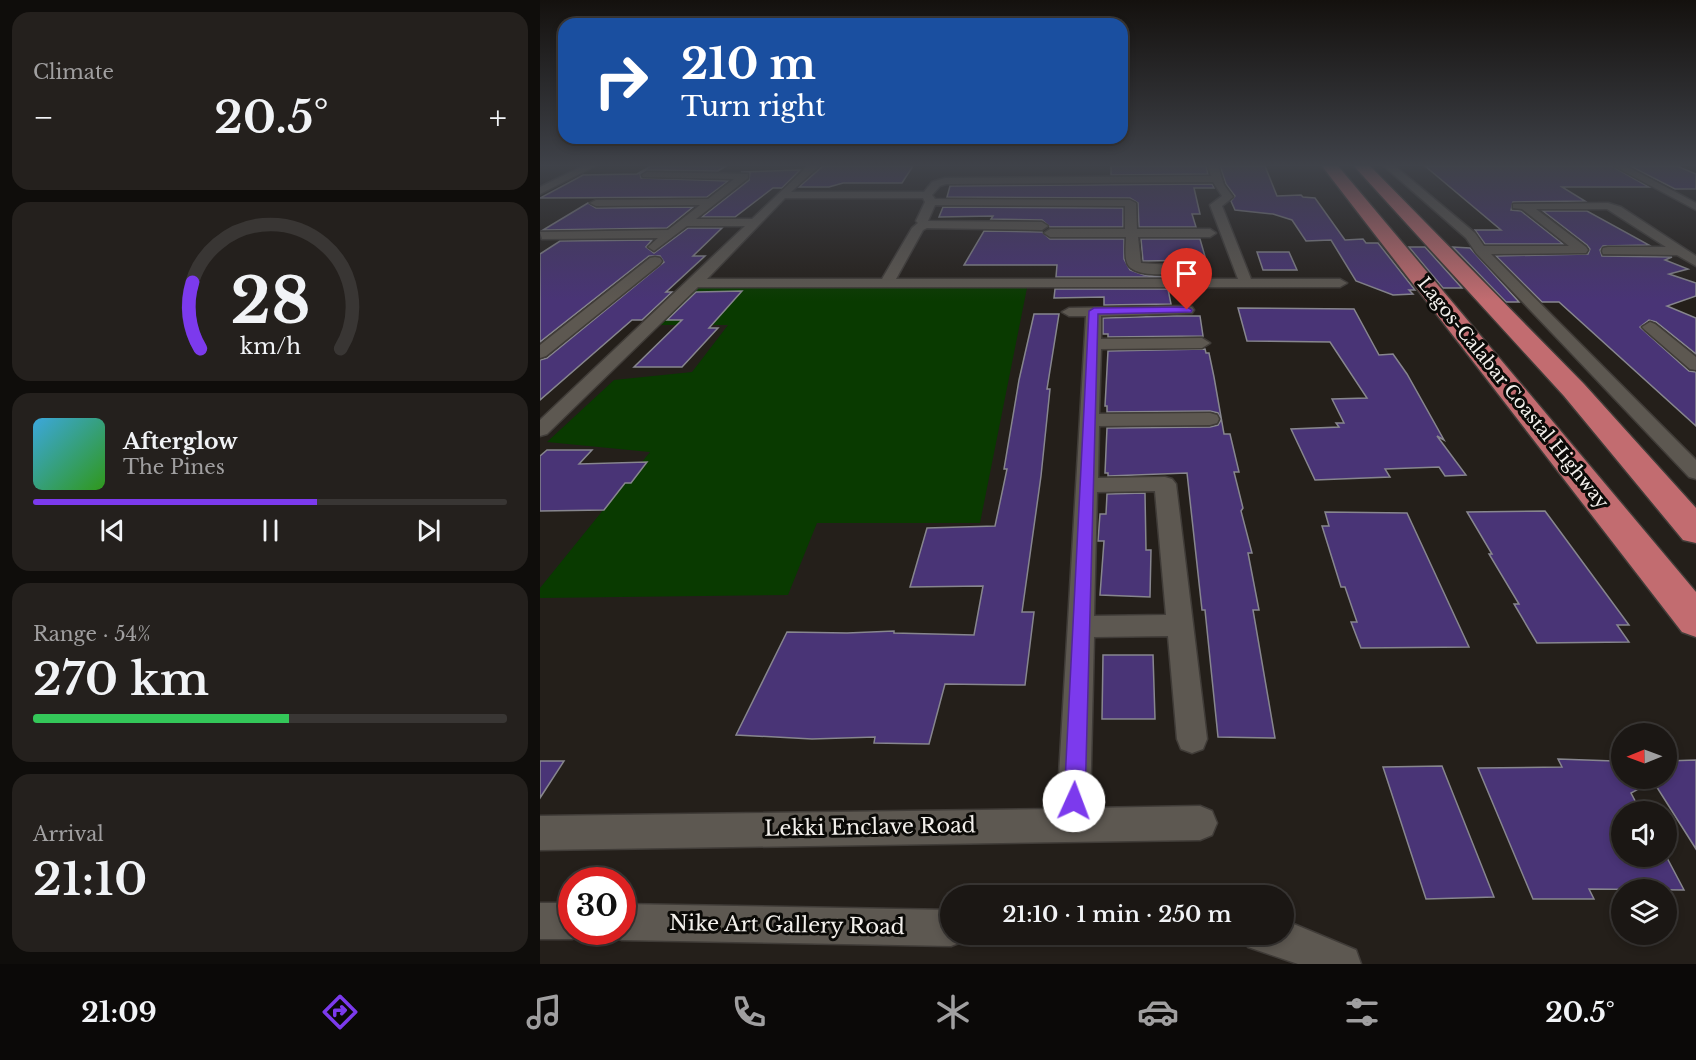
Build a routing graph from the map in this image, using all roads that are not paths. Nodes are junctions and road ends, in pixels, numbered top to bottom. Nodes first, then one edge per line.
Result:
1 (700, 211) edge
2 (768, 211) edge
3 (925, 211) edge
4 (1130, 211) edge
5 (1218, 211) edge
6 (1366, 211) edge
7 (1405, 211) edge
8 (1442, 211) edge
9 (1528, 211) edge
10 (1620, 211) edge
11 (757, 222) junction
12 (685, 223) junction
13 (925, 224) junction
14 (1210, 232) dead end
15 (1131, 233) junction
16 (670, 234) junction
17 (542, 235) dead end
18 (1480, 250) junction
19 (1696, 250) edge
20 (1608, 251) dead end
21 (1679, 251) junction
22 (1696, 262) edge
23 (1221, 270) dead end
24 (695, 283) junction
25 (887, 283) junction
26 (1246, 283) junction
27 (1340, 283) dead end
28 (1187, 310) dead end
29 (1094, 311) junction
30 (1069, 312) dead end
31 (1650, 327) dead end
32 (1202, 343) dead end
33 (1092, 344) junction
34 (540, 353) edge
35 (1696, 365) edge
36 (1210, 419) dead end
37 (1089, 420) junction
38 (540, 430) edge
39 (1696, 472) edge
40 (1087, 485) junction
41 (1696, 531) edge
42 (1696, 621) edge
43 (1180, 626) junction
44 (1081, 627) junction
45 (1192, 739) dead end
46 (1200, 823) dead end
47 (1073, 824) junction
48 (540, 833) edge
49 (540, 921) edge
50 (558, 921) edge
51 (636, 922) edge
52 (940, 928) edge
53 (1294, 943) edge
54 (1342, 964) edge

1 - 12 street
2 - 11 street
3 - 13 street
4 - 15 street
5 - 26 street
6 - 42 highway, Lagos-Calabar Coastal Highway
7 - 41 highway, Lagos-Calabar Coastal Highway
8 - 18 street
9 - 18 street
10 - 21 street
11 - 12 street
11 - 24 street
12 - 16 street
13 - 15 street
13 - 25 street
14 - 15 street
15 - 23 street
16 - 17 street
16 - 34 street
18 - 39 street
19 - 21 street
20 - 21 street
21 - 22 street
24 - 25 street
24 - 38 street
25 - 26 street
26 - 27 street
28 - 29 street
29 - 30 street
29 - 33 street
31 - 35 street
32 - 33 street
33 - 37 street
36 - 37 street
37 - 40 street
40 - 43 street
40 - 44 street
43 - 44 street
43 - 45 street
44 - 47 street
46 - 47 street, Lekki Enclave Road
47 - 48 street, Lekki Enclave Road
49 - 50 street
51 - 52 street, Nike Art Gallery Road
53 - 54 street

